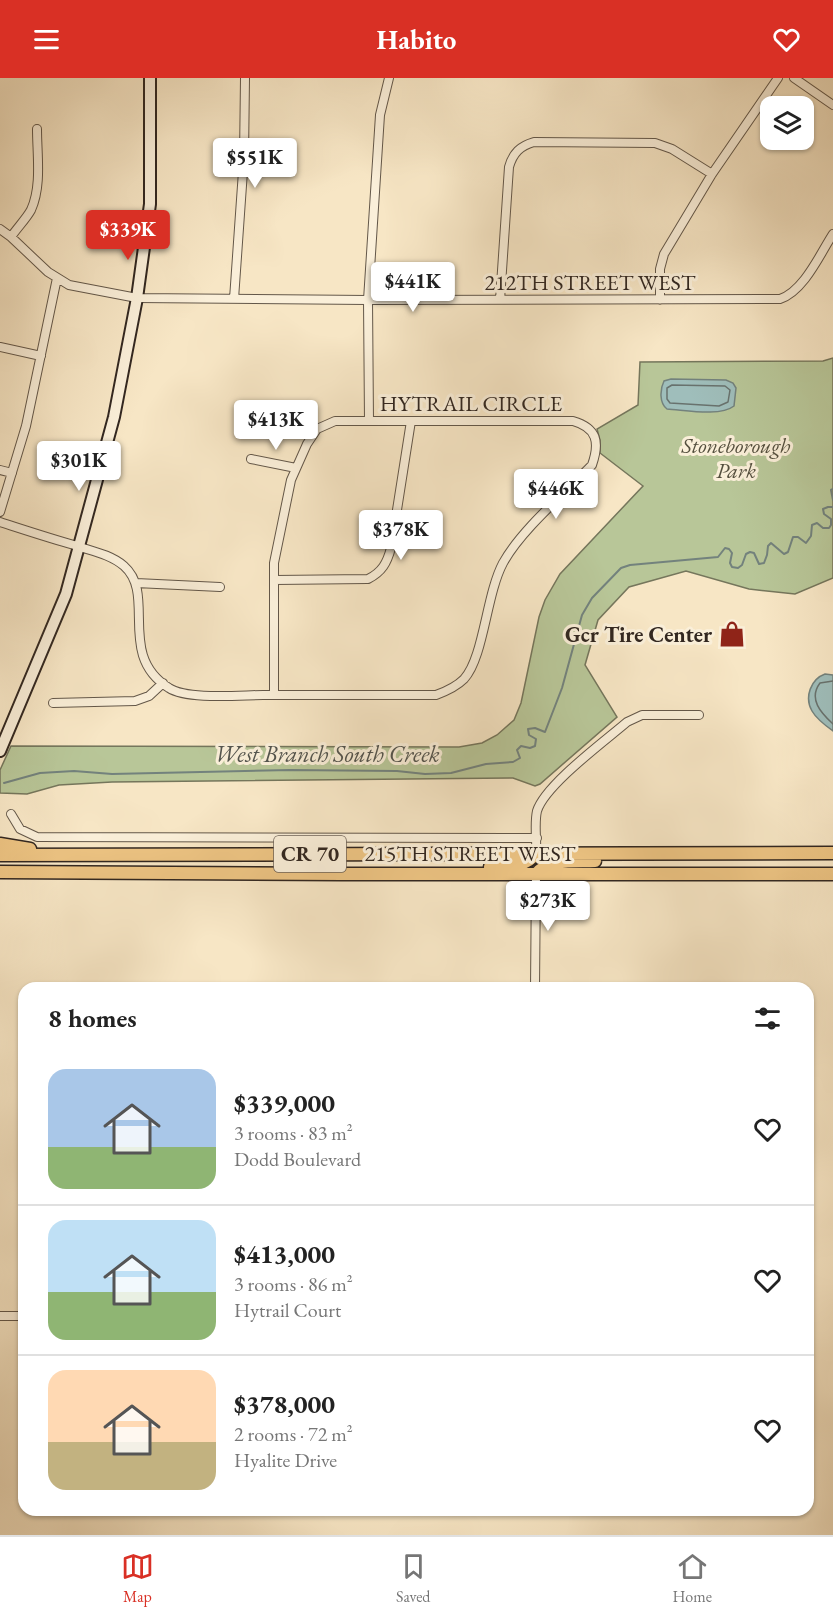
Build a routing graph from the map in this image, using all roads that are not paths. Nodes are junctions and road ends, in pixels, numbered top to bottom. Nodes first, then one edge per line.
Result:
1 (150, 78) edge
2 (245, 78) edge
3 (389, 78) edge
4 (778, 78) edge
5 (794, 78) edge
6 (833, 105) edge
7 (38, 129) dead end
8 (712, 174) junction
9 (0, 229) edge
10 (833, 234) edge
11 (11, 237) junction
12 (57, 278) junction
13 (137, 298) junction
14 (234, 299) junction
15 (368, 300) junction
16 (500, 300) junction
17 (660, 300) junction
18 (0, 347) edge
19 (41, 356) junction
20 (369, 421) junction
21 (411, 421) junction
22 (251, 459) dead end
23 (296, 468) junction
24 (0, 470) edge
25 (12, 473) junction
26 (0, 512) edge
27 (0, 522) edge
28 (79, 547) junction
29 (274, 580) junction
30 (136, 583) junction
31 (220, 586) dead end
32 (164, 683) junction
33 (274, 695) junction
34 (53, 703) dead end
35 (699, 715) dead end
36 (0, 751) edge
37 (11, 814) dead end
38 (537, 838) junction
39 (0, 844) edge
40 (536, 853) junction
41 (644, 853) junction
42 (833, 853) edge
43 (0, 855) edge
44 (85, 855) junction
45 (0, 872) edge
46 (426, 874) junction
47 (536, 874) junction
48 (833, 874) edge
49 (535, 982) edge
50 (0, 1316) edge
51 (18, 1316) edge

1 - 13 main road
2 - 14 street
3 - 15 street
4 - 8 street
5 - 6 street
7 - 11 street
8 - 16 street
8 - 17 street
9 - 11 street, 212TH STREET WEST
10 - 17 street, 212TH STREET WEST
11 - 12 street, 212TH STREET WEST
12 - 13 street, 212TH STREET WEST
12 - 19 street
13 - 14 street, 212TH STREET WEST
13 - 28 main road
14 - 15 street, 212TH STREET WEST
15 - 16 street, 212TH STREET WEST
15 - 20 street
16 - 17 street, 212TH STREET WEST
18 - 19 street
19 - 25 street
20 - 21 street, HYTRAIL CIRCLE
20 - 23 street, HYTRAIL CIRCLE
21 - 29 street
21 - 33 street, HYTRAIL CIRCLE
22 - 23 street
23 - 29 street, HYTRAIL CIRCLE
24 - 25 street
25 - 26 street
27 - 28 street
28 - 30 street
28 - 36 main road
29 - 33 street, HYTRAIL CIRCLE
30 - 31 street
30 - 32 street, HYTRAIL CIRCLE
32 - 33 street, HYTRAIL CIRCLE
32 - 34 street
35 - 38 street
37 - 38 street, 215TH STREET WEST
38 - 40 street
39 - 44 main road
40 - 41 main road, 215TH STREET WEST / CR 70
40 - 44 main road, 215TH STREET WEST / CR 70
40 - 46 main road
41 - 42 main road, 215TH STREET WEST / CR 70
41 - 47 main road
43 - 44 main road, 215TH STREET WEST / CR 70
45 - 46 main road, 215TH STREET WEST / CR 70
46 - 47 main road, 215TH STREET WEST / CR 70
47 - 48 main road, 215TH STREET WEST / CR 70
47 - 49 street
50 - 51 street

